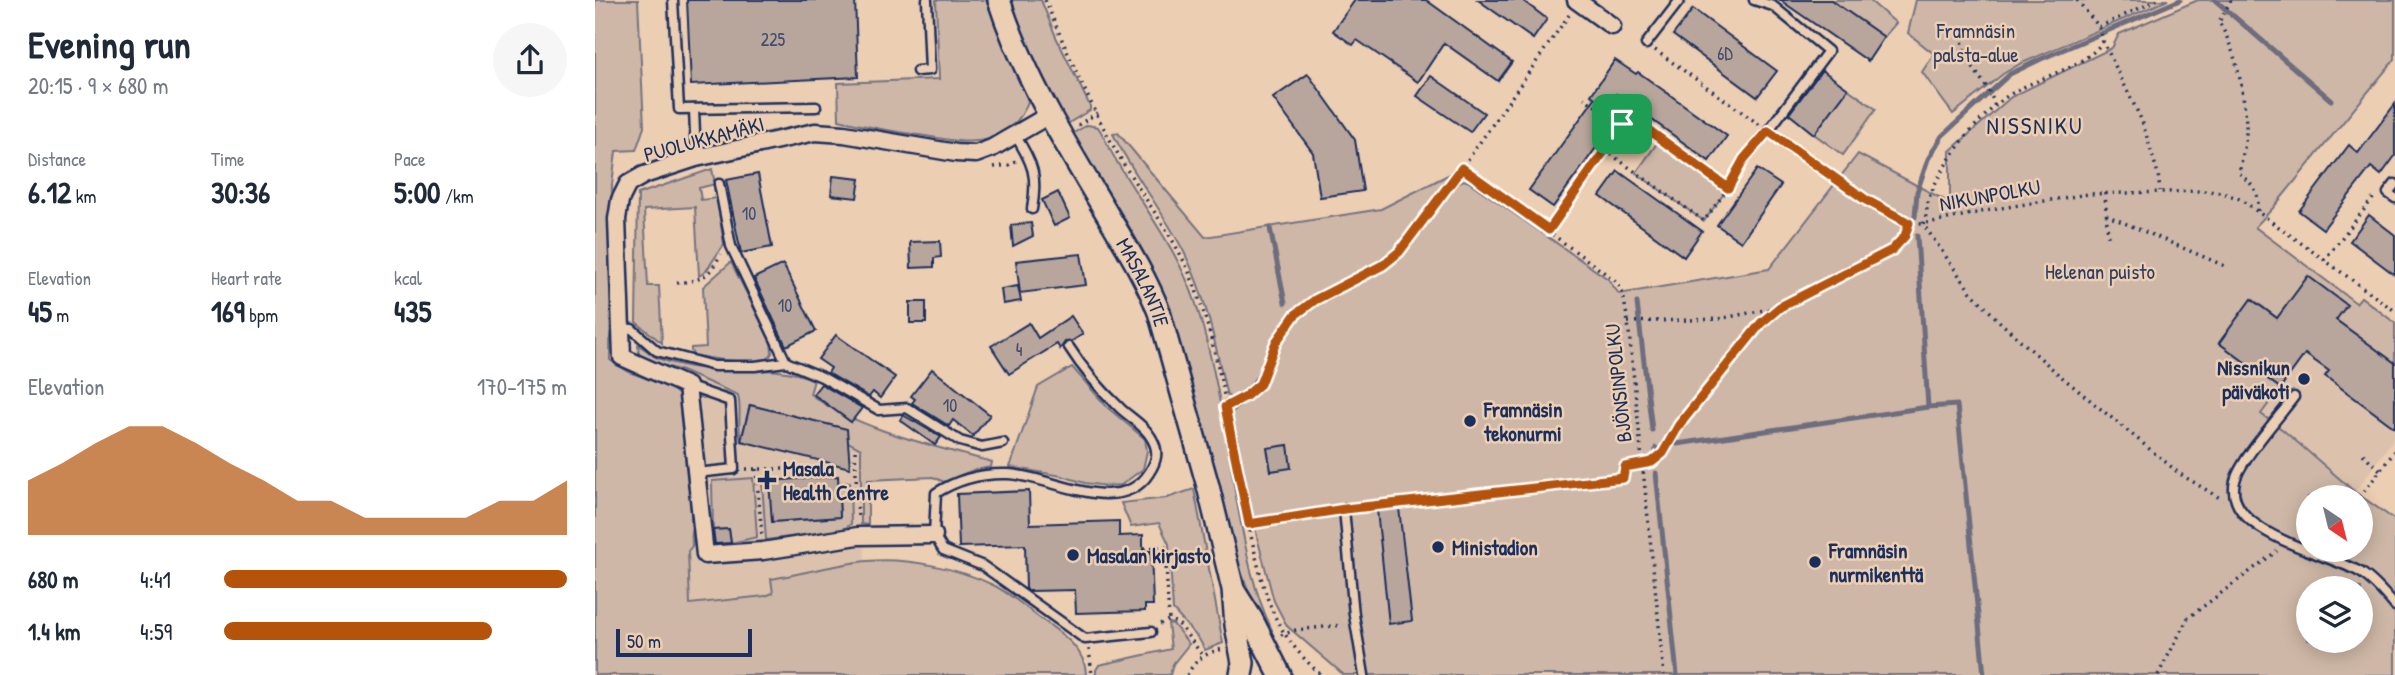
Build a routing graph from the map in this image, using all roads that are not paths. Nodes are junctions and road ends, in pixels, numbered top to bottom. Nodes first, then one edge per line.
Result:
1 (673, 0) edge
2 (927, 0) edge
3 (999, 0) edge
4 (1680, 0) edge
5 (1754, 0) edge
6 (1577, 1) edge
7 (1612, 26) dead end
8 (1646, 44) road end
9 (916, 71) dead end
10 (816, 107) dead end
11 (694, 109) junction
12 (1049, 115) junction
13 (1768, 131) road end
14 (1015, 135) junction
15 (696, 158) junction
16 (719, 184) dead end
17 (2395, 184) edge
18 (2392, 195) edge
19 (1032, 209) dead end
20 (621, 328) junction
21 (1069, 347) dead end
22 (786, 362) junction
23 (687, 386) junction
24 (2294, 397) dead end
25 (1003, 443) dead end
26 (697, 472) junction
27 (1345, 509) road end
28 (934, 535) junction
29 (1233, 589) junction
30 (2395, 606) edge
31 (1151, 632) road end
32 (1241, 675) edge
33 (1247, 675) edge
34 (1273, 675) edge
35 (1280, 675) edge
36 (1364, 675) edge

1 - 11 lane
2 - 9 lane
3 - 12 street, MASALANTIE
4 - 8 lane
5 - 13 lane
6 - 7 street
10 - 11 lane
11 - 15 lane
12 - 14 street, PUOLUKKAMÄKI
12 - 29 street, MASALANTIE
14 - 15 street, PUOLUKKAMÄKI
14 - 19 lane
15 - 20 street, PUOLUKKAMÄKI
16 - 22 lane
17 - 18 lane
20 - 22 lane
20 - 23 street, PUOLUKKAMÄKI
21 - 28 lane
22 - 25 lane
23 - 26 street
23 - 26 lane
24 - 30 lane
26 - 28 street
27 - 36 lane
28 - 31 lane
29 - 32 street, MASALANTIE
29 - 35 street, MASALANTIE
33 - 34 street

